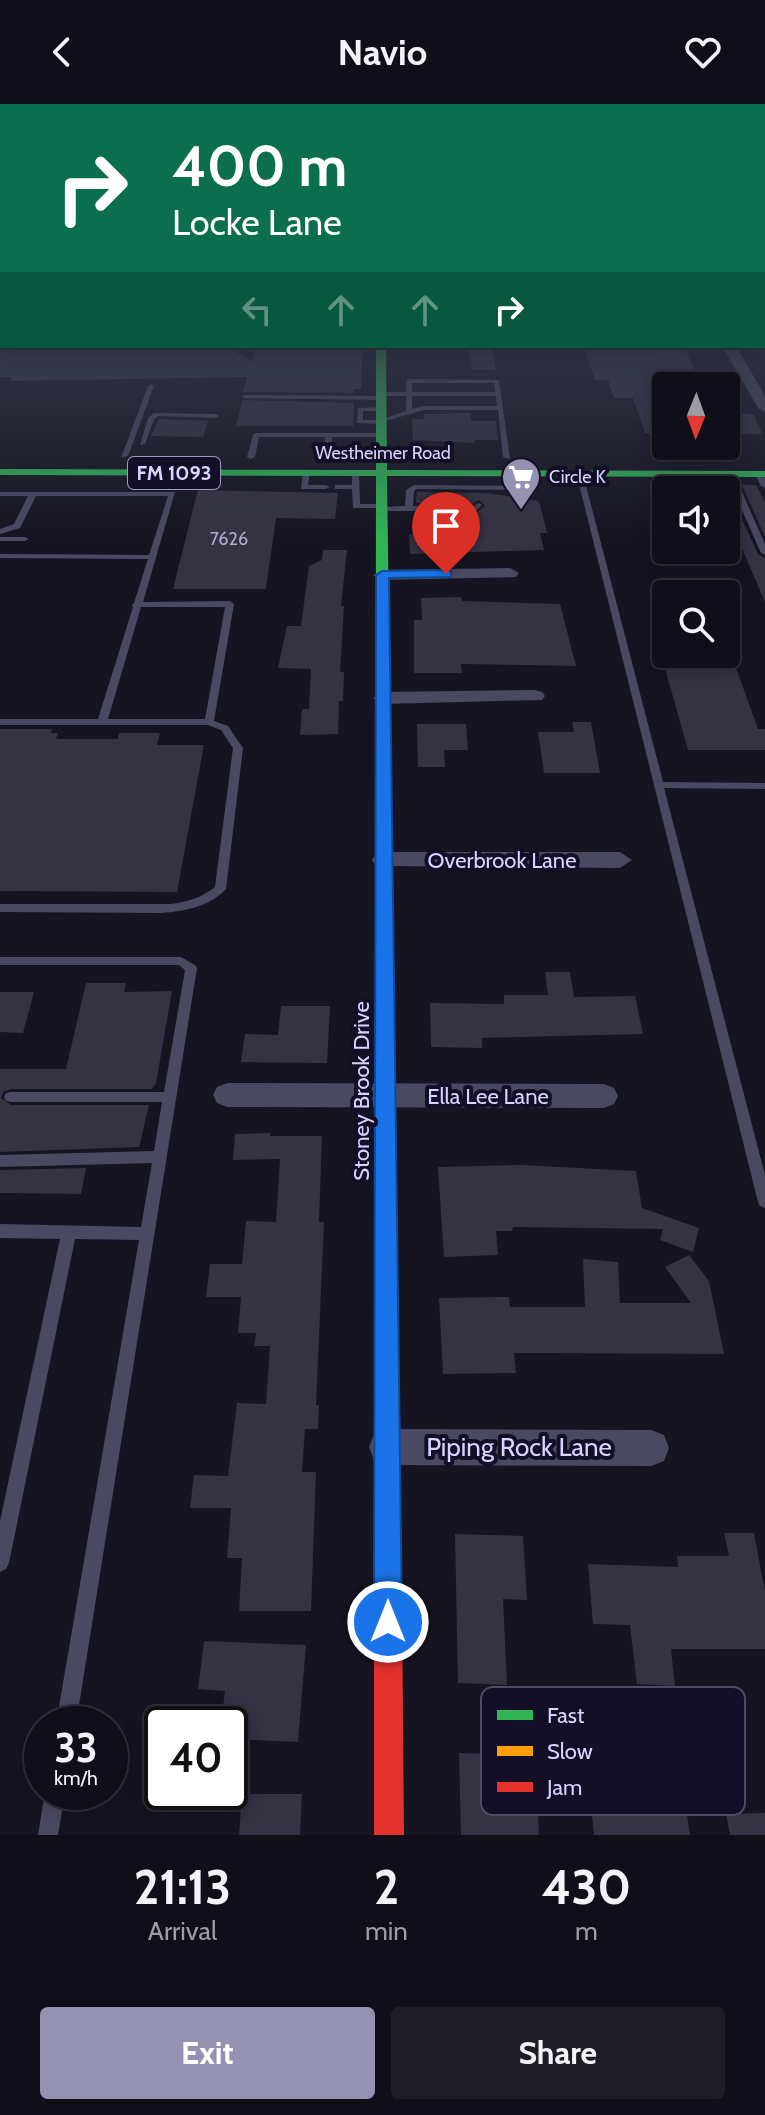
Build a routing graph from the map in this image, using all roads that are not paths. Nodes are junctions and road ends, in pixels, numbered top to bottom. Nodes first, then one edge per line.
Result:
1 (381, 379) edge
2 (748, 379) edge
3 (151, 386) dead end
4 (409, 394) junction
5 (499, 394) junction
6 (245, 397) dead end
7 (501, 408) junction
8 (765, 408) edge
9 (142, 411) junction
10 (164, 412) junction
11 (409, 412) junction
12 (382, 413) junction
13 (216, 416) dead end
14 (329, 435) junction
15 (142, 444) dead end
16 (4, 457) edge
17 (251, 457) junction
18 (327, 457) junction
19 (507, 457) junction
20 (120, 464) junction
21 (382, 465) junction
22 (584, 466) junction
23 (0, 472) edge
24 (306, 472) junction
25 (529, 474) junction
26 (730, 474) junction
27 (764, 474) edge
28 (355, 480) junction
29 (472, 480) junction
30 (437, 484) junction
31 (326, 487) dead end
32 (338, 487) dead end
33 (0, 494) edge
34 (33, 494) junction
35 (110, 494) junction
36 (478, 505) dead end
37 (382, 508) junction
38 (409, 508) junction
39 (0, 532) edge
40 (0, 539) edge
41 (25, 539) dead end
42 (765, 553) edge
43 (0, 556) edge
44 (151, 557) junction
45 (510, 573) dead end
46 (382, 575) junction
47 (136, 605) junction
48 (535, 696) dead end
49 (383, 698) junction
50 (0, 722) edge
51 (102, 722) junction
52 (209, 722) junction
53 (658, 785) junction
54 (765, 786) edge
55 (384, 860) junction
56 (620, 860) dead end
57 (0, 908) edge
58 (0, 961) edge
59 (227, 1095) dead end
60 (385, 1096) junction
61 (604, 1096) dead end
62 (11, 1097) dead end
63 (169, 1097) junction
64 (158, 1157) junction
65 (0, 1161) edge
66 (765, 1202) edge
67 (0, 1231) edge
68 (69, 1231) junction
69 (145, 1234) junction
70 (387, 1447) junction
71 (651, 1448) dead end
72 (0, 1563) edge
73 (69, 1706) edge
74 (52, 1810) edge
75 (48, 1835) edge
76 (389, 1835) edge

1 - 12 main road, Stoney Brook Drive
2 - 8 street
3 - 9 lane
4 - 5 lane
4 - 5 lane
4 - 11 lane
4 - 12 lane
5 - 7 lane
6 - 12 lane
7 - 11 lane
7 - 19 lane
9 - 10 lane
9 - 20 lane
10 - 13 lane
10 - 15 lane
11 - 12 lane
12 - 14 lane
12 - 21 main road, Stoney Brook Drive
14 - 17 lane
14 - 18 lane
16 - 20 main road, Westheimer Road / FM 1093
17 - 18 main road, Westheimer Road / FM 1093
17 - 20 main road, Westheimer Road / FM 1093
18 - 21 main road, Westheimer Road / FM 1093
19 - 21 main road, Westheimer Road / FM 1093
19 - 22 main road, Westheimer Road / FM 1093
20 - 23 main road
20 - 24 main road, Westheimer Road / FM 1093
20 - 35 lane
21 - 28 main road, Westheimer Road / FM 1093
21 - 30 main road, Westheimer Road / FM 1093
21 - 37 main road, Stoney Brook Drive
22 - 25 main road, Westheimer Road
22 - 26 main road, Westheimer Road / FM 1093
22 - 27 main road, Westheimer Road / FM 1093
22 - 53 lane
24 - 28 main road, Westheimer Road / FM 1093
24 - 31 lane
25 - 29 main road, Westheimer Road / FM 1093
25 - 29 lane
26 - 27 main road, Westheimer Road / FM 1093
26 - 42 lane
28 - 32 lane
28 - 37 lane
29 - 30 main road, Westheimer Road / FM 1093
29 - 30 lane
30 - 38 lane
33 - 34 lane
34 - 35 lane
34 - 39 lane
35 - 44 lane
36 - 38 lane
37 - 38 lane
37 - 46 main road, Stoney Brook Drive
40 - 41 lane
43 - 44 lane
44 - 47 lane
45 - 46 street
46 - 49 main road, Stoney Brook Drive
47 - 51 lane
47 - 52 lane
48 - 49 street
49 - 55 main road, Stoney Brook Drive
50 - 51 lane
51 - 52 lane
52 - 57 lane
53 - 54 lane
53 - 66 lane
55 - 56 street, Overbrook Lane
55 - 60 main road, Stoney Brook Drive
58 - 63 lane
59 - 60 street, Ella Lee Lane
60 - 61 street, Ella Lee Lane
60 - 70 main road, Stoney Brook Drive
62 - 63 lane
63 - 64 lane
64 - 65 lane
64 - 69 lane
67 - 68 lane
68 - 69 lane
68 - 72 lane
69 - 73 lane
70 - 71 street, Piping Rock Lane
70 - 76 main road, Stoney Brook Drive
74 - 75 lane

